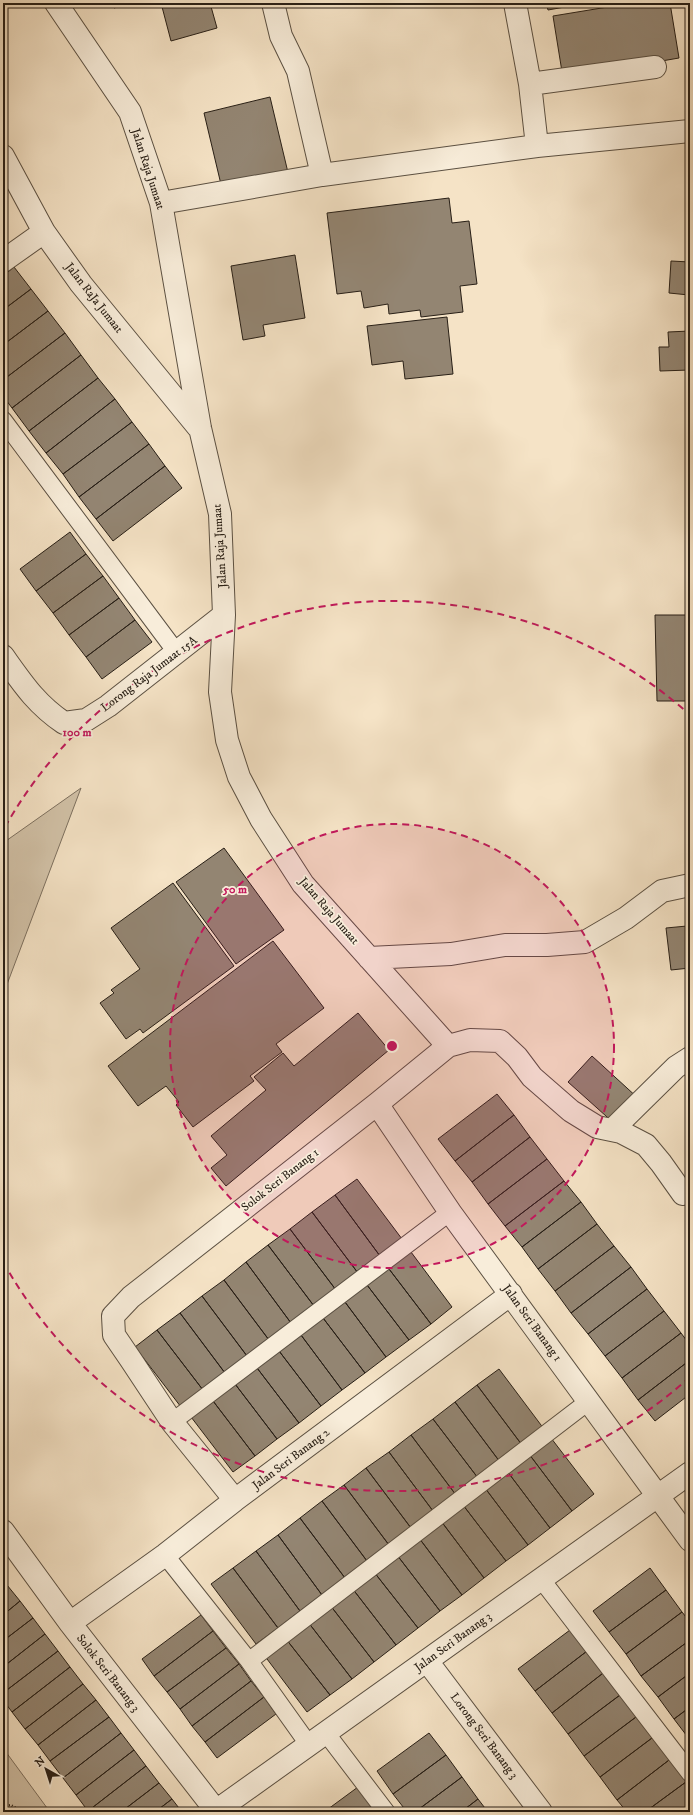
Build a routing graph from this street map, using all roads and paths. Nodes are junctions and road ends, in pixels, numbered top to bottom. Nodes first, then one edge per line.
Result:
1 (56, 3) edge
2 (273, 3) edge
3 (515, 3) edge
4 (655, 67) dead end
5 (530, 84) junction
6 (534, 126) junction
7 (690, 131) edge
8 (3, 156) edge
9 (317, 172) junction
10 (160, 203) junction
11 (44, 232) junction
12 (3, 261) edge
13 (3, 420) edge
14 (200, 428) junction
15 (224, 615) junction
16 (177, 653) junction
17 (3, 656) edge
18 (690, 885) edge
19 (369, 958) junction
20 (448, 1046) junction
21 (690, 1058) edge
22 (377, 1104) junction
23 (612, 1130) junction
24 (683, 1194) dead end
25 (450, 1212) junction
26 (511, 1294) junction
27 (589, 1402) junction
28 (172, 1422) junction
29 (690, 1473) edge
30 (657, 1496) junction
31 (235, 1500) junction
32 (3, 1531) edge
33 (690, 1540) edge
34 (165, 1555) junction
35 (541, 1579) junction
36 (70, 1623) junction
37 (249, 1661) junction
38 (427, 1661) junction
39 (318, 1739) junction
40 (690, 1773) edge
41 (3, 1806) edge
42 (22, 1812) edge
43 (217, 1812) edge
44 (386, 1812) edge
45 (541, 1812) edge

1 - 10 street, Jalan Raja Jumaat
2 - 9 street
3 - 5 street
4 - 5 street
5 - 6 street
6 - 7 street
6 - 9 street
8 - 11 street, Jalan RaJa Jumaat
9 - 10 street
10 - 14 street, Jalan Raja Jumaat
11 - 12 street
11 - 14 street, Jalan RaJa Jumaat
13 - 16 lane
14 - 15 street, Jalan Raja Jumaat
15 - 16 street, Lorong Raja Jumaat 15A
15 - 19 street, Jalan Raja Jumaat
16 - 17 street, Lorong Raja Jumaat 15A
18 - 19 street
19 - 20 street, Jalan Raja Jumaat
20 - 22 street, Solok Seri Banang 1
20 - 23 street
21 - 23 street
22 - 25 street, Jalan Seri Banang 1
22 - 28 street, Solok Seri Banang 1
23 - 24 street
25 - 26 street, Jalan Seri Banang 1
25 - 28 lane
26 - 27 street, Jalan Seri Banang 1
26 - 31 street, Jalan Seri Banang 2
27 - 30 street, Jalan Seri Banang 1
27 - 37 lane
28 - 31 street
29 - 30 street, Jalan Seri Banang 3
30 - 33 street, Jalan Seri Banang 1
30 - 35 street, Jalan Seri Banang 3
31 - 34 street, Jalan Seri Banang 2
32 - 36 street, Solok Seri Banang 3
34 - 36 street, Jalan Seri Banang 2
34 - 37 lane
35 - 38 street, Jalan Seri Banang 3
35 - 40 lane
36 - 43 street, Solok Seri Banang 3
37 - 39 lane
38 - 39 street, Jalan Seri Banang 3
38 - 45 street, Lorong Seri Banang 3
39 - 43 street, Jalan Seri Banang 3
39 - 44 lane
41 - 42 path

